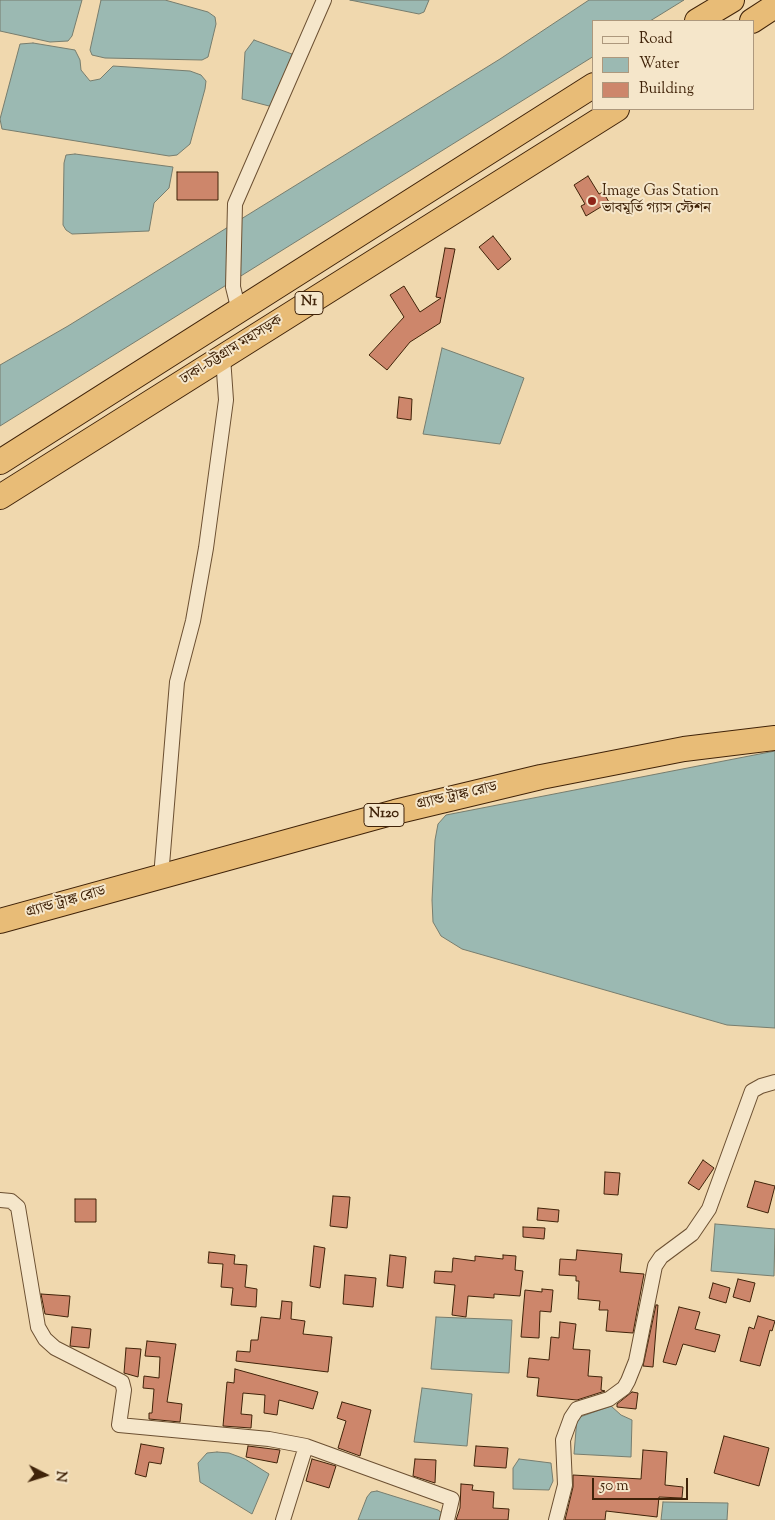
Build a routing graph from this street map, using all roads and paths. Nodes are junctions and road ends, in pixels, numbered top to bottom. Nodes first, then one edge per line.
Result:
1 (324, 0) edge
2 (732, 0) edge
3 (775, 6) edge
4 (698, 20) edge
5 (754, 20) edge
6 (592, 86) edge
7 (615, 110) edge
8 (239, 311) junction
9 (222, 357) junction
10 (0, 462) edge
11 (0, 496) edge
12 (775, 738) edge
13 (161, 877) junction
14 (0, 921) edge
15 (775, 1082) edge
16 (0, 1200) edge
17 (306, 1446) junction
18 (283, 1520) edge
19 (448, 1520) edge
20 (556, 1520) edge

1 - 8 street
2 - 4 highway
3 - 5 highway
6 - 8 highway, ঢাকা-চট্টগ্রাম মহাসড়ক / N1
7 - 9 highway, ঢাকা-চট্টগ্রাম মহাসড়ক / N1
8 - 10 highway, ঢাকা-চট্টগ্রাম মহাসড়ক / N1
9 - 11 highway, ঢাকা-চট্টগ্রাম মহাসড়ক / N1
9 - 13 street
12 - 13 highway, গ্র্যান্ড ট্রাঙ্ক রোড / N120
13 - 14 highway, গ্র্যান্ড ট্রাঙ্ক রোড / N120
15 - 20 street
16 - 17 street
17 - 18 street
17 - 19 street

